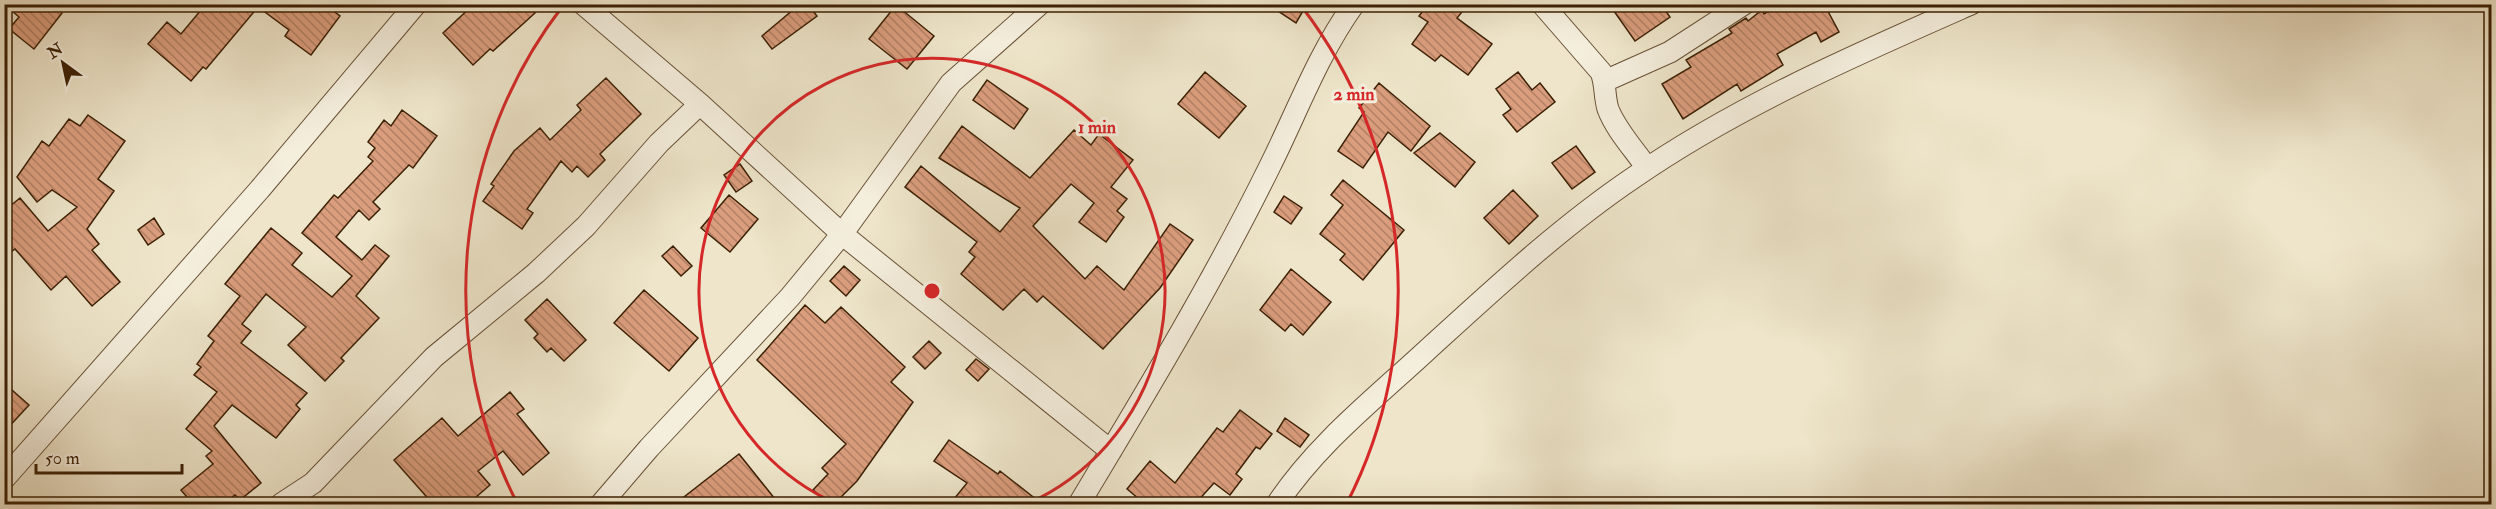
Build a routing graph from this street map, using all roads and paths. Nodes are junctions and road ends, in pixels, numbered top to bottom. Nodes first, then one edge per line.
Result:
1 (416, 4) edge
2 (583, 4) edge
3 (1040, 4) edge
4 (1354, 4) edge
5 (1542, 4) edge
6 (1744, 4) edge
7 (1971, 4) edge
8 (1605, 81) junction
9 (700, 104) junction
10 (1647, 168) junction
11 (842, 234) junction
12 (1111, 451) junction
13 (4, 479) edge
14 (281, 504) edge
15 (601, 504) edge
16 (1078, 504) edge
17 (1277, 504) edge

1 - 13 street
2 - 9 street
3 - 11 street
4 - 12 street
5 - 8 street
6 - 8 street
7 - 10 street
8 - 10 street
9 - 11 street
9 - 14 street
10 - 17 street
11 - 12 street
11 - 15 street
12 - 16 street

